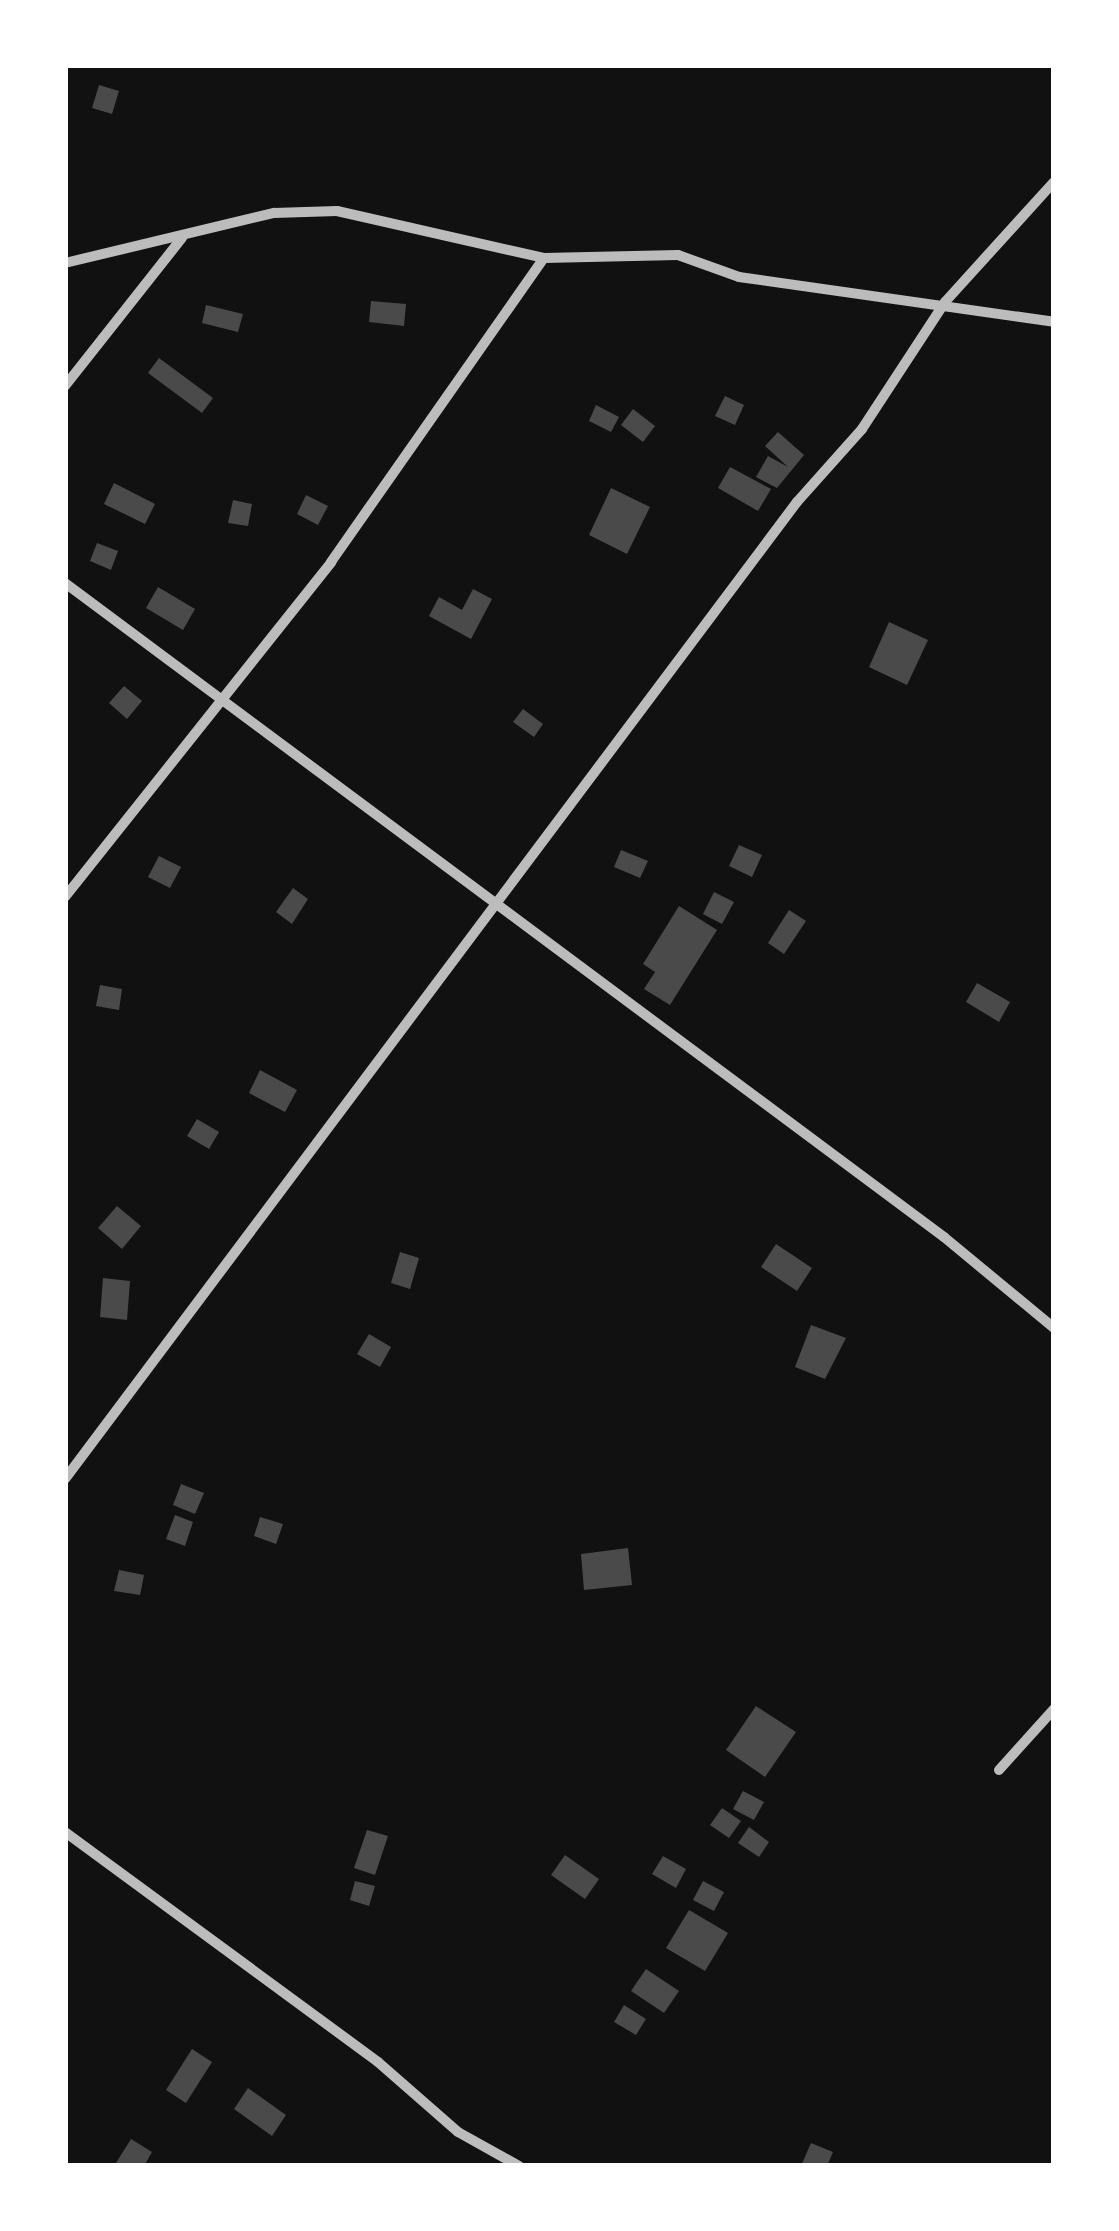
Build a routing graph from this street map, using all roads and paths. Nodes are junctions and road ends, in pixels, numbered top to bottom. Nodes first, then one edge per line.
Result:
1 (1054, 182) edge
2 (183, 237) junction
3 (544, 258) junction
4 (65, 263) edge
5 (944, 302) junction
6 (1054, 322) edge
7 (65, 386) edge
8 (65, 583) edge
9 (224, 696) junction
10 (65, 896) edge
11 (493, 910) junction
12 (1054, 1328) edge
13 (65, 1480) edge
14 (1054, 1709) edge
15 (999, 1770) dead end
16 (65, 1832) edge
17 (519, 2166) edge

1 - 5 street
2 - 3 street
2 - 4 street
2 - 7 street
3 - 5 street
3 - 9 street
5 - 6 street
5 - 11 street
8 - 9 street
9 - 10 street
9 - 11 street
11 - 12 street
11 - 13 street
14 - 15 street
16 - 17 street

